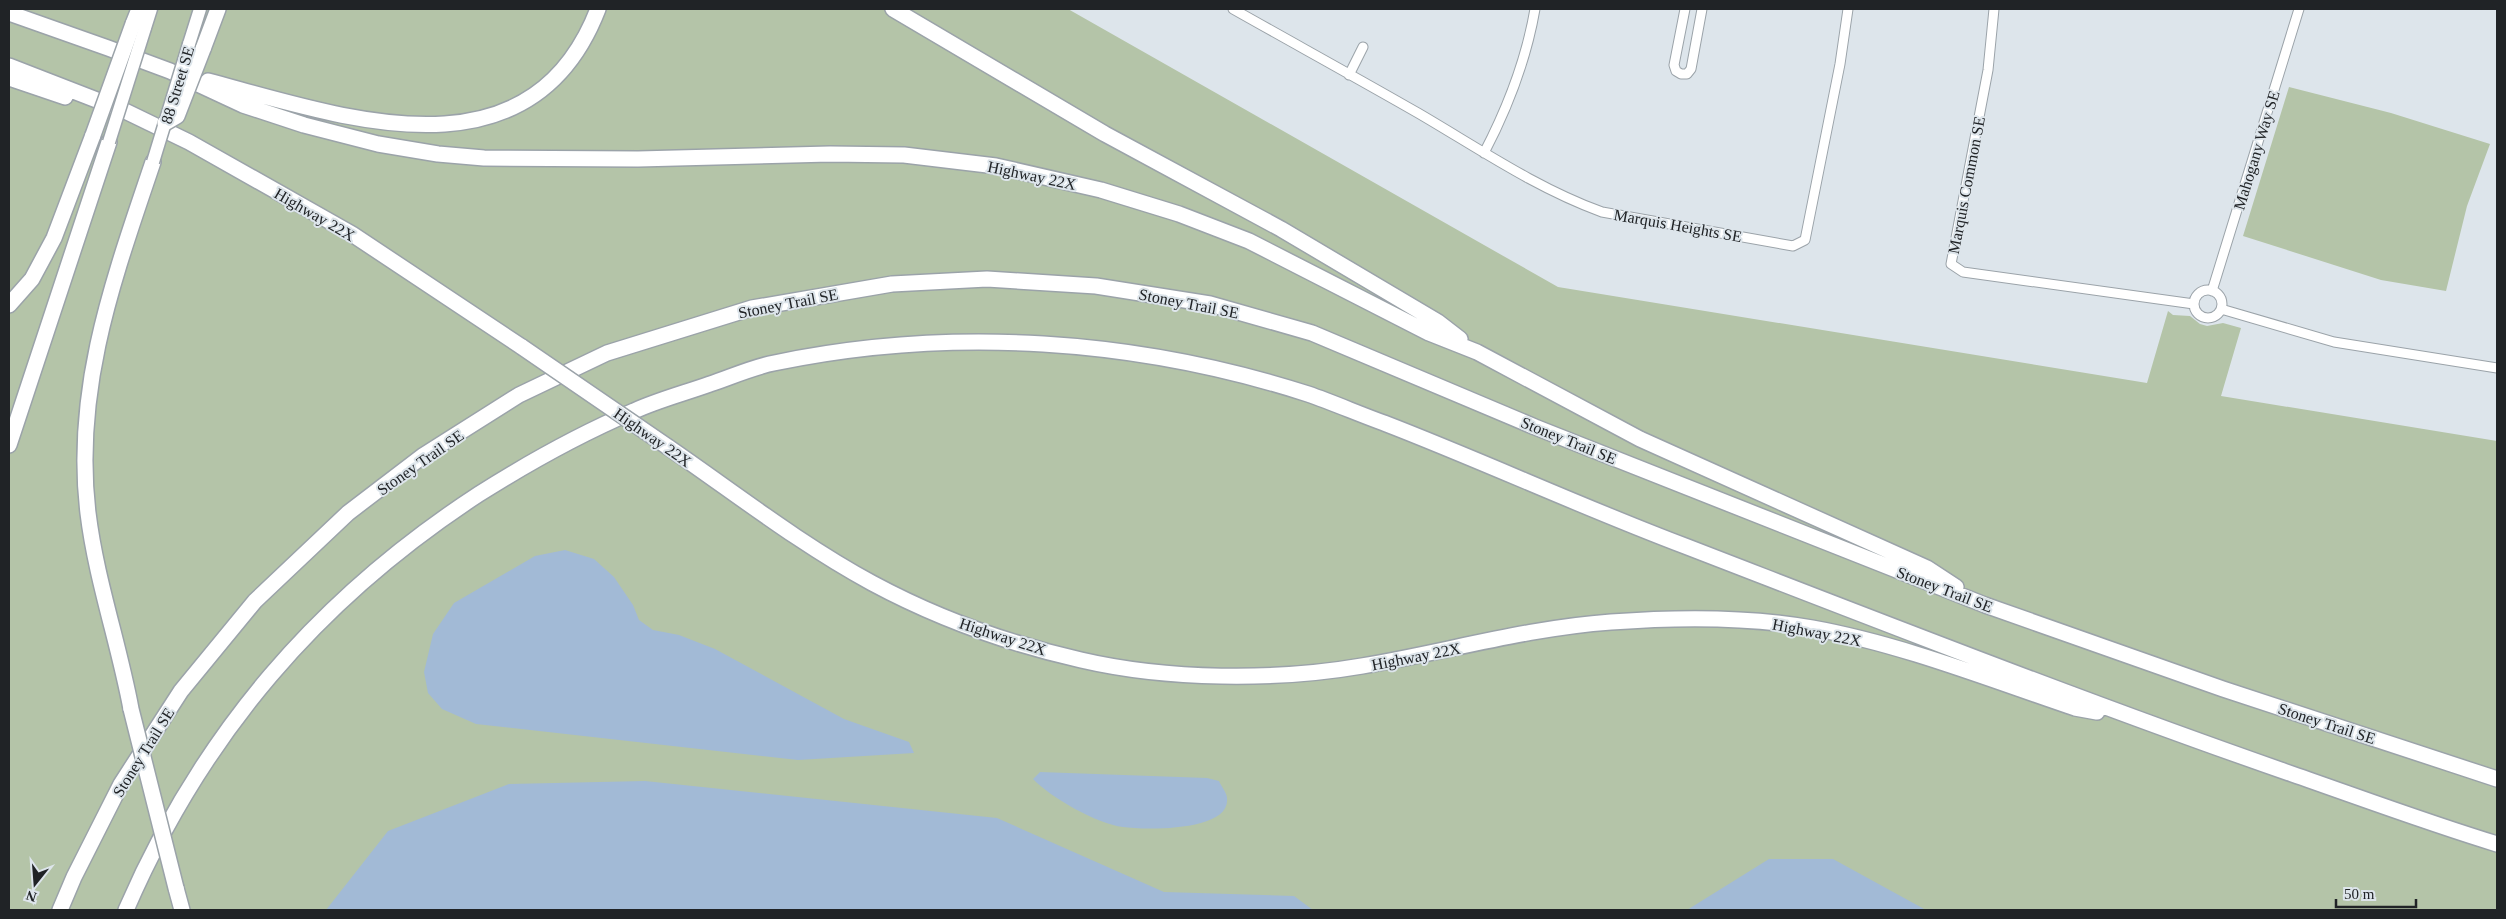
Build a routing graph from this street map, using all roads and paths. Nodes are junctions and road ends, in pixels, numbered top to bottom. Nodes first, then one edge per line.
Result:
1 (139, 9) edge
2 (151, 9) edge
3 (200, 9) edge
4 (218, 9) edge
5 (598, 9) edge
6 (893, 9) edge
7 (1233, 9) edge
8 (1535, 9) edge
9 (1685, 9) edge
10 (1702, 9) edge
11 (1848, 9) edge
12 (1994, 9) edge
13 (2299, 9) edge
14 (9, 13) edge
15 (139, 26) junction
16 (196, 46) junction
17 (1364, 47) dead end
18 (9, 66) edge
19 (170, 71) junction
20 (1349, 75) junction
21 (9, 78) edge
22 (125, 110) junction
23 (165, 123) joint
24 (109, 142) joint
25 (1484, 153) junction
26 (153, 162) joint
27 (2212, 291) junction
28 (2194, 304) junction
29 (9, 305) edge
30 (2221, 309) junction
31 (1477, 352) junction
32 (2497, 368) edge
33 (9, 444) edge
34 (1985, 605) junction
35 (2130, 718) junction
36 (2497, 779) edge
37 (2497, 844) edge
38 (60, 910) edge
39 (126, 910) edge
40 (182, 910) edge

1 - 15 highway
2 - 15 main road
3 - 16 main road, 88 Street SE
4 - 16 highway
5 - 19 highway
6 - 31 highway
7 - 20 street, Marquis Heights SE
8 - 25 street
9 - 10 street
11 - 25 street, Marquis Heights SE
12 - 28 street, Marquis Common SE
13 - 27 street, Mahogany Way SE
14 - 19 highway, Highway 22X
15 - 24 main road, bridge
15 - 29 highway, bridge
16 - 23 highway, bridge
17 - 20 street
18 - 22 highway, Highway 22X
19 - 31 highway, Highway 22X
20 - 25 street, Marquis Heights SE
21 - 22 highway
22 - 35 highway, Highway 22X, bridge
23 - 26 main road, 88 Street SE, bridge
24 - 33 highway
26 - 40 highway, bridge
27 - 28 street
27 - 30 street
28 - 30 street
30 - 32 street
31 - 34 highway, Highway 22X
34 - 36 highway, Stoney Trail SE
34 - 38 highway, Stoney Trail SE
35 - 37 highway
35 - 39 highway

